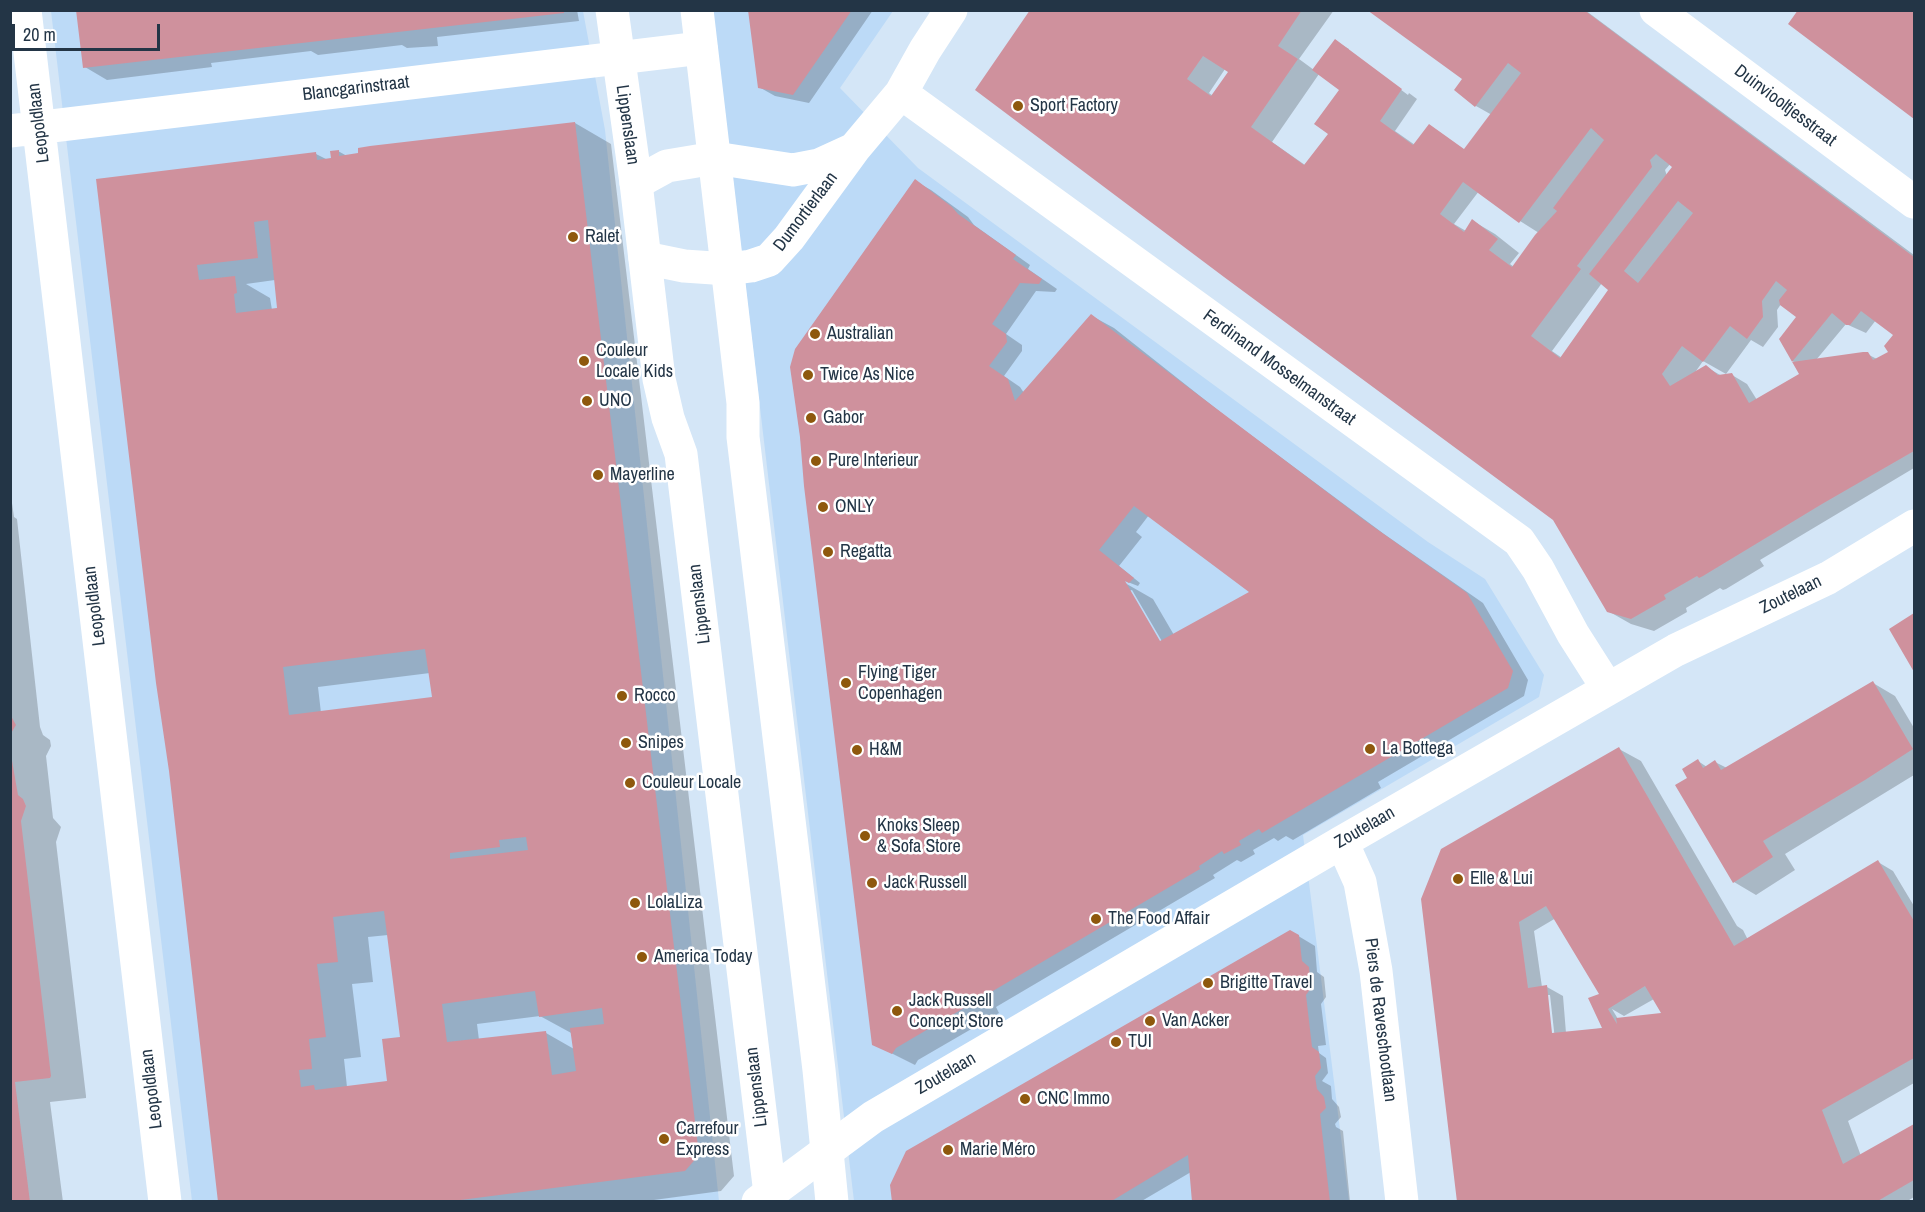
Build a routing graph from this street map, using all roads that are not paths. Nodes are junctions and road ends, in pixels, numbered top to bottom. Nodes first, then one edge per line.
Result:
1 (25, 10) edge
2 (612, 10) edge
3 (697, 10) edge
4 (951, 10) edge
5 (1656, 10) edge
6 (701, 48) junction
7 (618, 57) junction
8 (901, 93) junction
9 (25, 130) edge
10 (854, 149) junction
11 (714, 158) junction
12 (636, 183) junction
13 (1914, 202) edge
14 (645, 258) junction
15 (728, 269) junction
16 (1914, 526) edge
17 (1608, 689) junction
18 (1342, 842) junction
19 (827, 1151) junction
20 (766, 1199) edge
21 (165, 1202) edge
22 (832, 1202) edge
23 (1402, 1202) edge

1 - 9 street, Leopoldlaan
2 - 7 street, Lippenslaan
3 - 6 street
4 - 8 street, Dumortierlaan
5 - 13 street, Duinviooltjesstraat
6 - 7 street, Blancgarinstraat
6 - 11 street
7 - 9 street, Blancgarinstraat
7 - 12 street, Lippenslaan
8 - 10 street, Dumortierlaan
8 - 17 street, Ferdinand Mosselmanstraat
9 - 21 street, Leopoldlaan
10 - 11 street, Dumortierlaan
10 - 15 street, Dumortierlaan
11 - 12 street, Dumortierlaan
11 - 15 street
12 - 14 street, Lippenslaan
14 - 15 street, Dumortierlaan
14 - 20 street, Lippenslaan
15 - 19 street
16 - 17 street, Zoutelaan
17 - 18 street, Zoutelaan
18 - 19 street, Zoutelaan
18 - 23 street, Piers de Raveschootlaan
19 - 20 street, Zoutelaan
19 - 22 street

